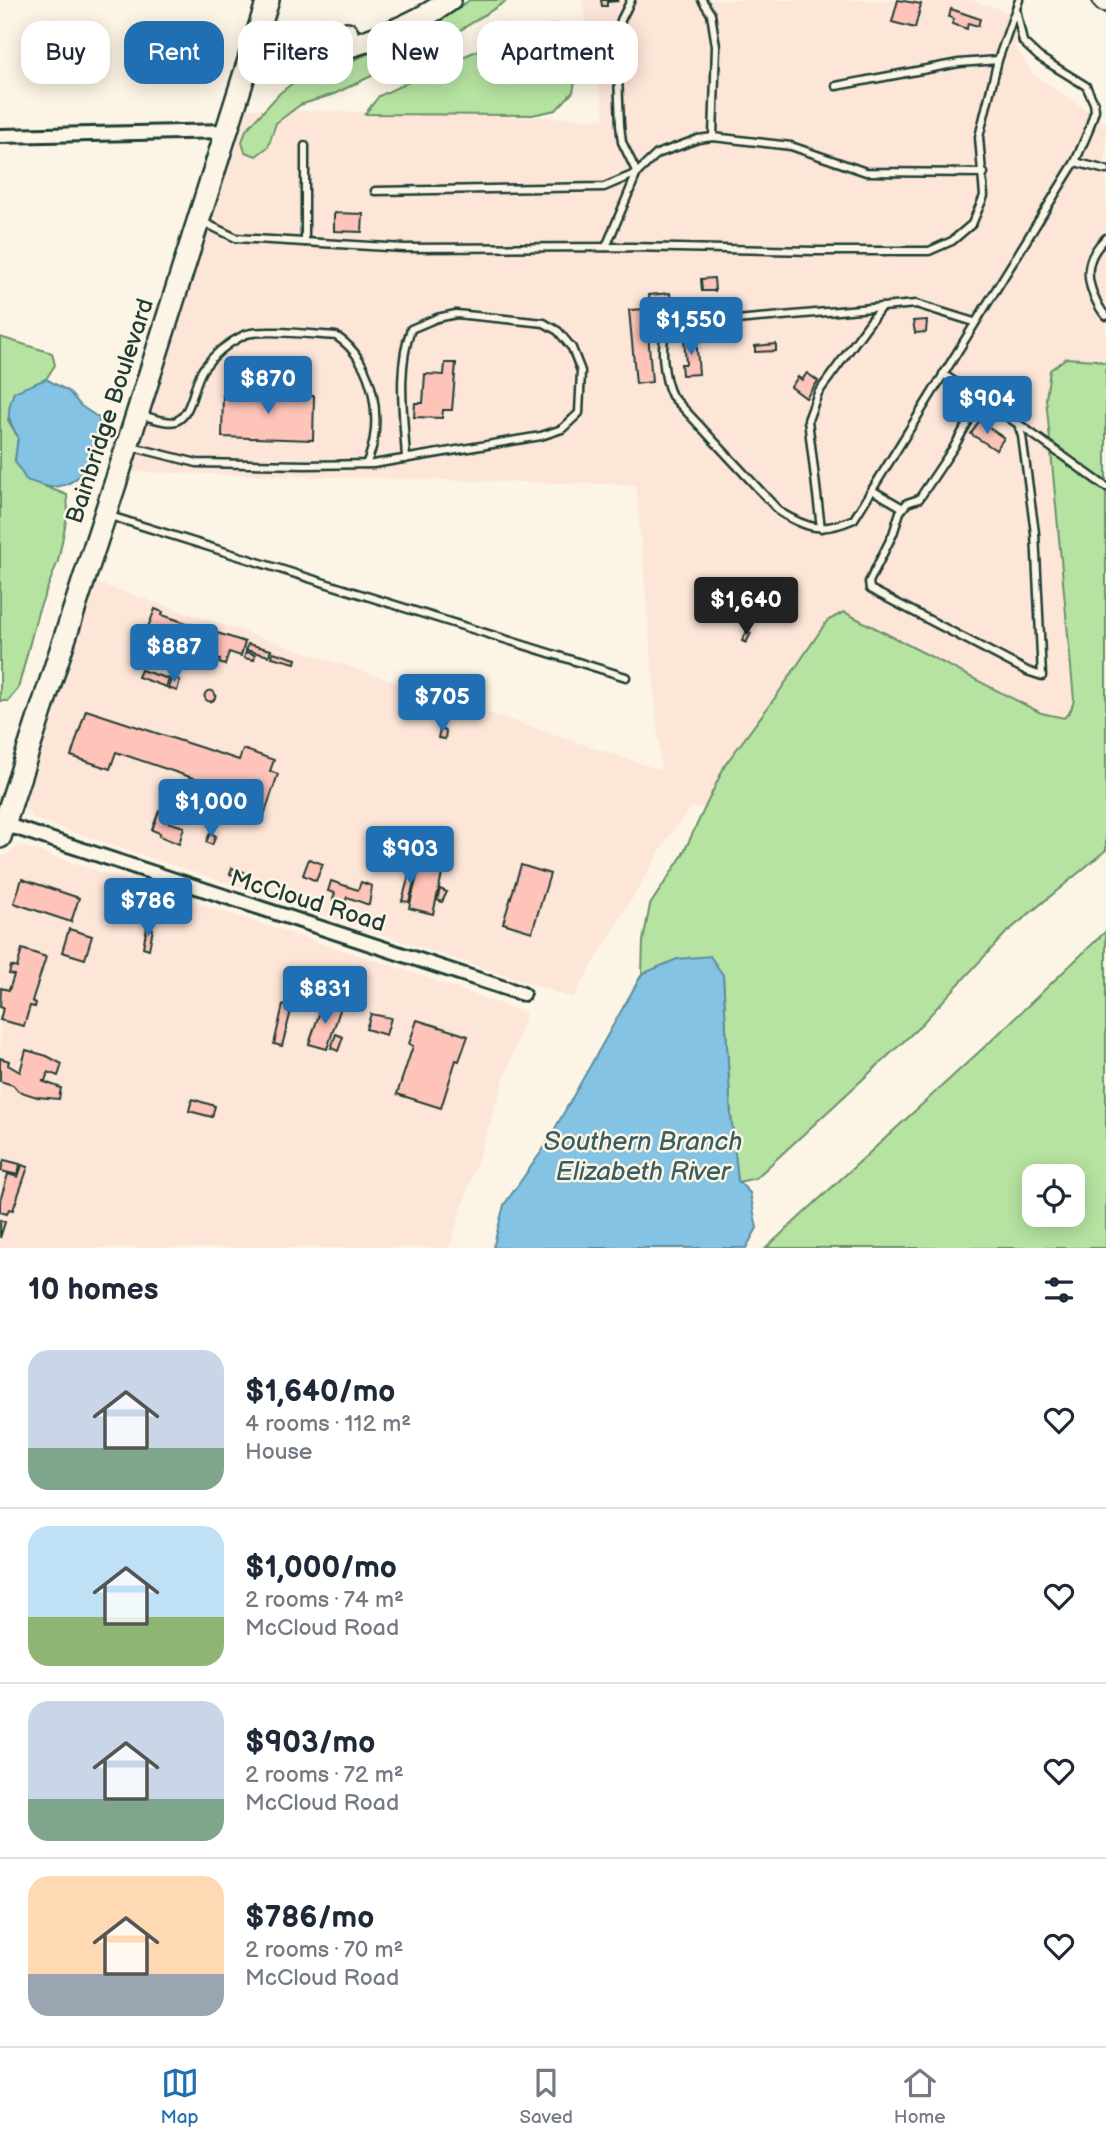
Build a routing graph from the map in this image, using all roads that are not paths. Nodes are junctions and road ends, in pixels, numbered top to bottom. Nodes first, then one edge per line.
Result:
1 (268, 0) edge
2 (422, 0) edge
3 (450, 0) edge
4 (631, 0) edge
5 (702, 0) edge
6 (1019, 0) edge
7 (1016, 9) junction
8 (262, 21) edge
9 (353, 31) edge
10 (353, 45) edge
11 (998, 60) junction
12 (242, 84) edge
13 (836, 86) dead end
14 (226, 131) junction
15 (0, 136) edge
16 (713, 136) junction
17 (305, 146) dead end
18 (1074, 162) junction
19 (1106, 170) edge
20 (637, 173) junction
21 (984, 173) junction
22 (375, 191) dead end
23 (199, 219) junction
24 (1106, 238) edge
25 (304, 242) junction
26 (606, 247) junction
27 (881, 307) junction
28 (1106, 316) edge
29 (974, 322) junction
30 (943, 374) junction
31 (981, 400) junction
32 (137, 414) junction
33 (1018, 424) junction
34 (127, 446) junction
35 (406, 459) junction
36 (366, 464) junction
37 (1106, 487) edge
38 (872, 490) junction
39 (904, 508) junction
40 (105, 515) junction
41 (821, 528) junction
42 (626, 677) dead end
43 (1, 829) edge
44 (523, 994) dead end

1 - 8 main road, Bainbridge Boulevard
2 - 9 main road
3 - 10 main road
4 - 20 lane
5 - 16 lane
6 - 7 lane
7 - 11 lane
7 - 18 lane
11 - 13 lane
11 - 21 lane
12 - 14 main road, Bainbridge Boulevard
14 - 15 street
14 - 23 main road, Bainbridge Boulevard
16 - 20 lane
16 - 21 lane
17 - 25 lane
18 - 19 lane
18 - 29 lane
20 - 22 lane
20 - 26 lane
21 - 26 lane
23 - 25 lane
23 - 32 main road, Bainbridge Boulevard
24 - 28 lane
25 - 26 lane
27 - 29 lane
27 - 41 lane
27 - 41 lane
29 - 30 lane
30 - 31 lane
30 - 38 lane
31 - 33 lane
31 - 39 lane
32 - 34 main road, Bainbridge Boulevard
32 - 36 lane
33 - 37 lane
33 - 39 lane
34 - 36 lane
34 - 40 main road, Bainbridge Boulevard
35 - 35 lane
35 - 36 lane
38 - 39 lane
38 - 41 lane
40 - 42 lane
40 - 43 main road, Bainbridge Boulevard
43 - 44 street, McCloud Road

